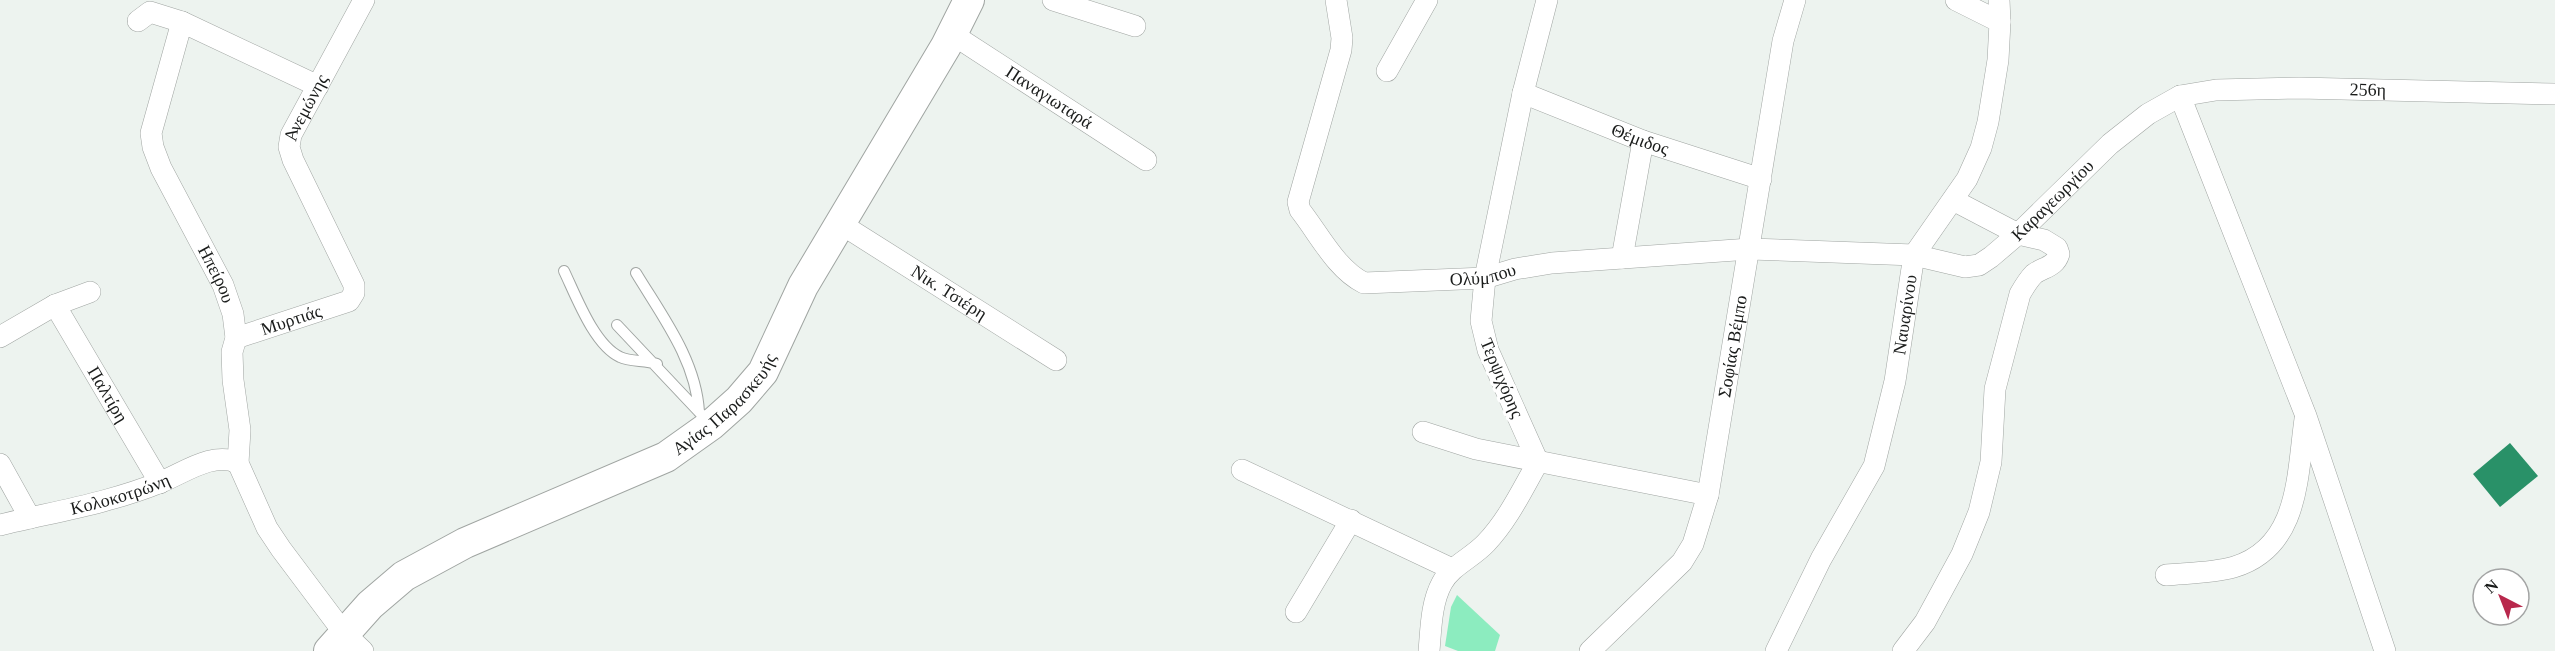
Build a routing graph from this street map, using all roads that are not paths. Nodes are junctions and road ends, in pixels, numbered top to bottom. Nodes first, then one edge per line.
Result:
1 (364, 0) edge
2 (969, 0) edge
3 (1053, 0) edge
4 (1336, 0) edge
5 (1427, 0) edge
6 (1546, 0) edge
7 (1795, 0) edge
8 (1956, 0) edge
9 (1999, 0) edge
10 (138, 21) dead end
11 (182, 22) junction
12 (2000, 22) junction
13 (1135, 26) dead end
14 (952, 34) junction
15 (1387, 71) dead end
16 (318, 86) junction
17 (1523, 93) junction
18 (2555, 94) edge
19 (2180, 96) junction
20 (1643, 141) junction
21 (1146, 160) dead end
22 (1761, 179) junction
23 (1953, 200) junction
24 (841, 224) junction
25 (2018, 234) junction
26 (1750, 249) junction
27 (1914, 255) junction
28 (1622, 258) junction
29 (564, 271) dead end
30 (636, 273) dead end
31 (1485, 278) junction
32 (90, 292) dead end
33 (351, 293) joint
34 (56, 305) junction
35 (617, 325) dead end
36 (0, 337) edge
37 (236, 338) junction
38 (1056, 360) dead end
39 (657, 364) junction
40 (2306, 416) junction
41 (705, 418) junction
42 (1422, 432) dead end
43 (1538, 462) junction
44 (238, 463) junction
45 (0, 464) edge
46 (1242, 470) dead end
47 (160, 483) junction
48 (1707, 495) junction
49 (30, 518) junction
50 (1351, 520) junction
51 (0, 525) edge
52 (1452, 569) junction
53 (2166, 574) dead end
54 (1296, 612) dead end
55 (345, 645) edge
56 (1429, 651) edge
57 (1590, 651) edge
58 (1776, 651) edge
59 (1903, 651) edge
60 (2385, 651) edge

1 - 16 street, Ανεμώνης
2 - 14 street, Αγίας Παρασκευής
3 - 13 street
4 - 31 street, Ολύμπου
5 - 15 street
6 - 17 street, Τερψιχόρης
7 - 22 street, Σοφίας Βέμπο
8 - 12 street
9 - 12 street, Ναυαρίνου
10 - 11 street
11 - 16 street
11 - 37 street, Ηπείρου
12 - 23 street, Ναυαρίνου
14 - 21 street, Παναγιωταρά
14 - 24 street, Αγίας Παρασκευής
16 - 33 street, Ανεμώνης
17 - 20 street, Θέμιδος
17 - 31 street, Τερψιχόρης
18 - 19 street, 256η
19 - 25 street, Καραγεωργίου
19 - 40 street
20 - 22 street, Θέμιδος
20 - 28 street
22 - 26 street, Σοφίας Βέμπο
23 - 25 street
23 - 27 street, Ναυαρίνου
24 - 38 street, Νικ. Τσιέρη
24 - 41 street, Αγίας Παρασκευής
25 - 27 street, Καραγεωργίου
25 - 59 street
26 - 27 street, Ολύμπου
26 - 28 street, Ολύμπου
26 - 48 street, Σοφίας Βέμπο
27 - 58 street, Ναυαρίνου
28 - 31 street, Ολύμπου
29 - 39 lane
30 - 41 lane
31 - 43 street, Τερψιχόρης
32 - 34 street
33 - 37 street, Μυρτιάς
34 - 36 street
34 - 47 street, Παλτίρη
35 - 39 lane
37 - 44 street, Ηπείρου
39 - 41 lane
40 - 53 street
40 - 60 street
41 - 55 street, Αγίας Παρασκευής
42 - 43 street
43 - 48 street
43 - 52 street
44 - 47 street, Κολοκοτρώνη
44 - 55 street, Ηπείρου
45 - 49 street
46 - 50 street
47 - 49 street, Κολοκοτρώνη
48 - 57 street, Σοφίας Βέμπο
49 - 51 street, Κολοκοτρώνη
50 - 52 street
50 - 54 street
52 - 56 street

